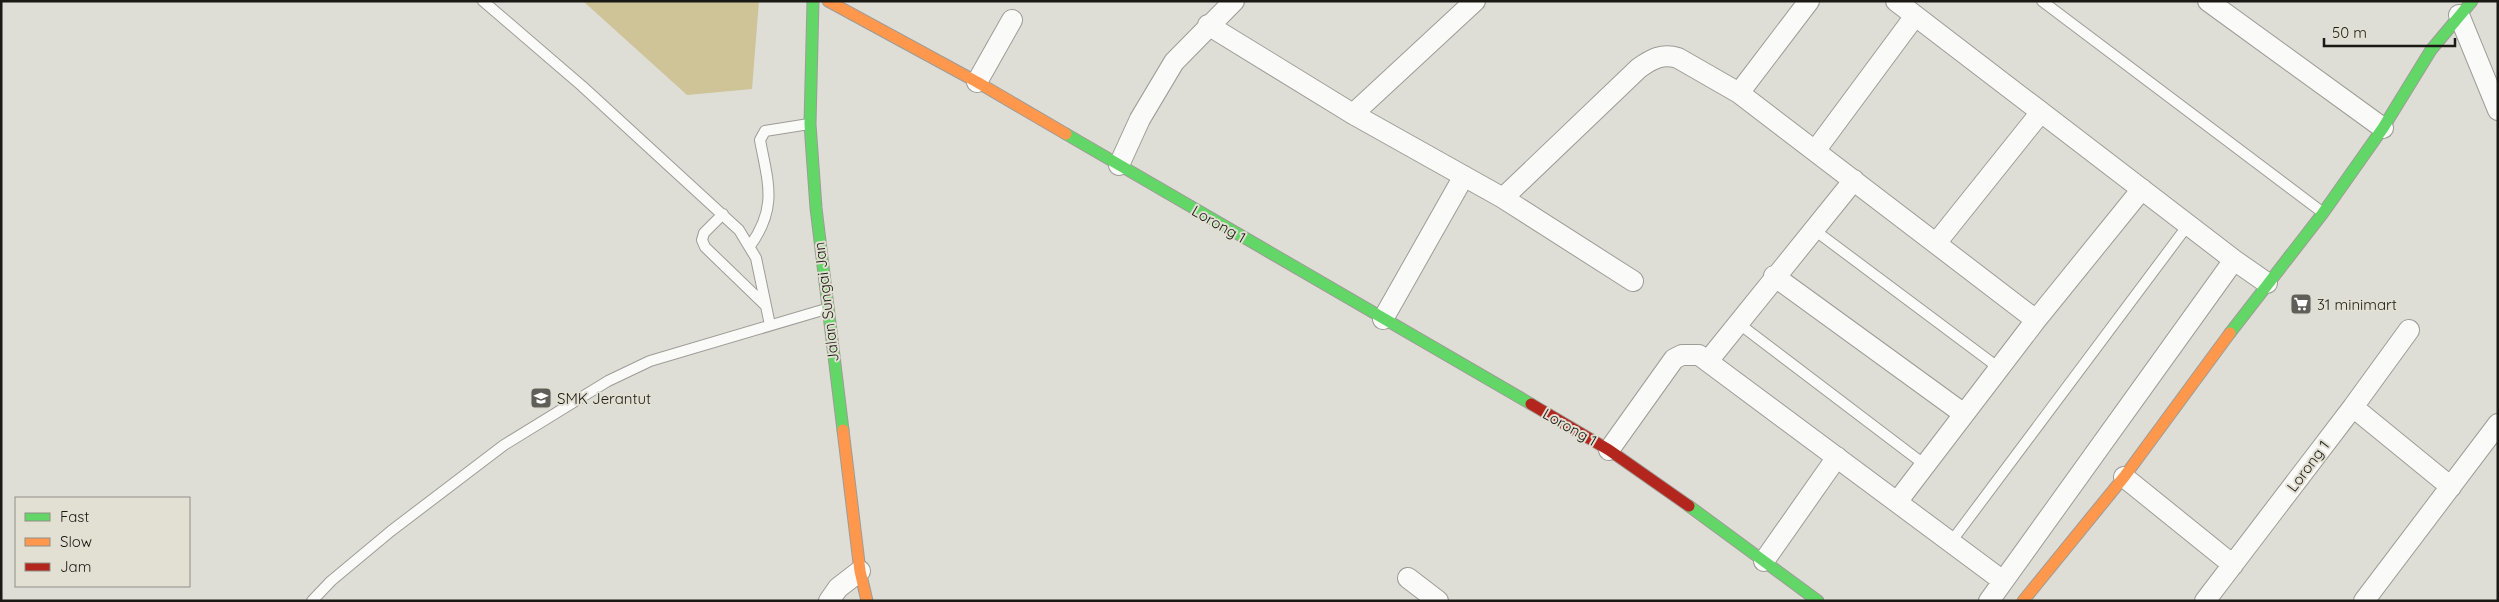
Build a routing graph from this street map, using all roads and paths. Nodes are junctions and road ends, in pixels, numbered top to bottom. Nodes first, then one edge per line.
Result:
1 (483, 1) edge
2 (813, 1) edge
3 (828, 1) edge
4 (845, 1) edge
5 (1234, 1) edge
6 (1475, 1) edge
7 (1809, 1) edge
8 (1896, 1) edge
9 (2042, 1) edge
10 (2208, 1) edge
11 (2230, 7) edge
12 (2466, 8) edge
13 (1915, 16) junction
14 (1012, 20) dead end
15 (844, 25) dead end
16 (873, 25) junction
17 (1208, 25) junction
18 (977, 82) junction
19 (1739, 93) junction
20 (2498, 110) edge
21 (2041, 112) junction
22 (1353, 114) junction
23 (810, 124) junction
24 (2383, 128) junction
25 (1815, 150) junction
26 (1118, 165) junction
27 (1464, 176) junction
28 (1854, 180) junction
29 (2142, 189) junction
30 (1504, 198) junction
31 (2323, 213) junction
32 (723, 214) junction
33 (2188, 225) junction
34 (1812, 229) junction
35 (1937, 242) junction
36 (750, 246) junction
37 (2234, 260) junction
38 (1774, 276) junction
39 (1633, 281) dead end
40 (2268, 283) junction
41 (766, 306) junction
42 (827, 308) junction
43 (1383, 320) junction
44 (2036, 320) junction
45 (1738, 323) junction
46 (770, 325) junction
47 (2409, 330) dead end
48 (1708, 361) junction
49 (1999, 368) junction
50 (2353, 407) junction
51 (1964, 414) junction
52 (2498, 424) edge
53 (1609, 450) junction
54 (1837, 457) junction
55 (1925, 465) junction
56 (2124, 477) junction
57 (2451, 486) junction
58 (1897, 502) junction
59 (1951, 542) junction
60 (1764, 561) junction
61 (2233, 565) junction
62 (860, 571) junction
63 (1408, 578) dead end
64 (2003, 581) junction
65 (312, 601) edge
66 (829, 601) edge
67 (867, 601) edge
68 (1438, 601) edge
69 (1818, 601) edge
70 (1989, 601) edge
71 (2023, 601) edge
72 (2205, 601) edge
73 (2364, 601) edge

1 - 32 lane
2 - 23 street, Jalan Sungai Jan
3 - 16 street, Lorong 1
4 - 16 street
5 - 17 street
6 - 22 street
7 - 19 street
8 - 13 street
9 - 31 lane
10 - 11 street
11 - 24 street
12 - 20 street
12 - 24 street
13 - 21 street
13 - 25 street
14 - 18 street
15 - 16 street
16 - 18 street, Lorong 1
17 - 22 street
17 - 26 street
18 - 26 street, Lorong 1
19 - 25 street
19 - 30 street
21 - 29 street
21 - 35 street
22 - 27 street
23 - 36 lane
23 - 42 street, Jalan Sungai Jan
24 - 31 street
25 - 28 street
26 - 43 street, Lorong 1
27 - 30 street
27 - 43 street
28 - 34 street
28 - 35 street
29 - 33 street
29 - 44 street
30 - 39 street
31 - 40 street
32 - 36 lane
32 - 41 lane
33 - 37 street
33 - 59 lane
34 - 38 street
34 - 49 lane
35 - 44 street
36 - 41 lane
37 - 40 street
37 - 64 street
38 - 45 street
38 - 51 street
40 - 56 street
41 - 46 lane
42 - 46 lane
42 - 62 street, Jalan Sungai Jan
43 - 53 street, Lorong 1
44 - 49 street
45 - 48 street
45 - 55 lane
46 - 65 lane
47 - 50 street, Lorong 1
48 - 53 street
48 - 54 street
49 - 51 street
50 - 57 street
50 - 61 street, Lorong 1
51 - 55 street
52 - 57 street
53 - 60 street, Lorong 1
54 - 58 street
54 - 60 street
55 - 58 street
56 - 61 street
56 - 71 street
57 - 73 street
58 - 59 street
59 - 64 street
60 - 69 street, Lorong 1
61 - 72 street, Lorong 1
62 - 66 street
62 - 67 street, Jalan Sungai Jan
63 - 68 street
64 - 70 street

